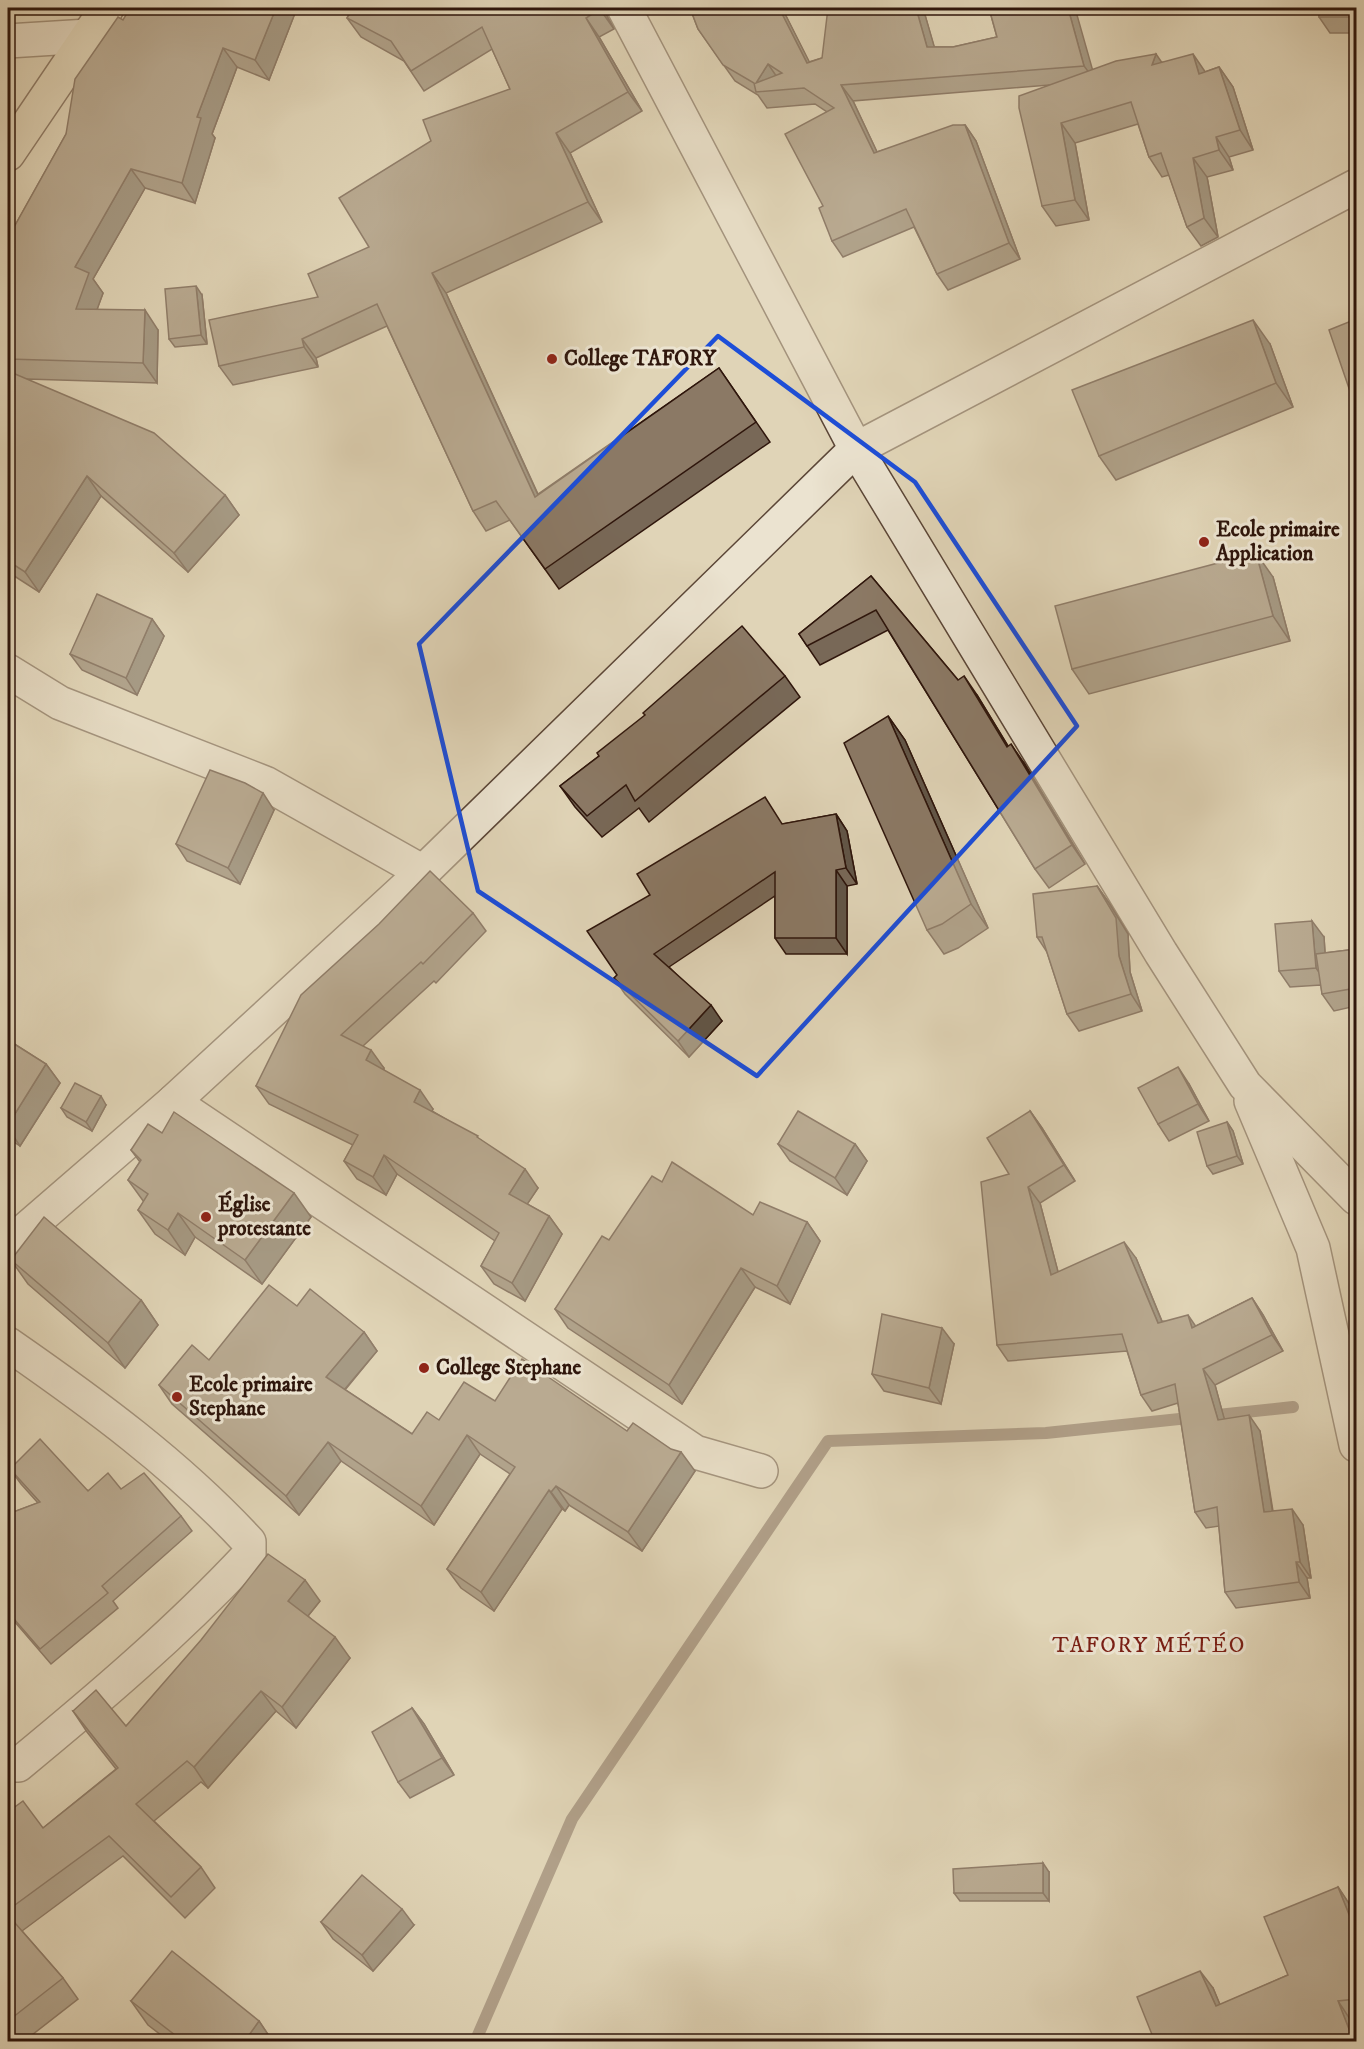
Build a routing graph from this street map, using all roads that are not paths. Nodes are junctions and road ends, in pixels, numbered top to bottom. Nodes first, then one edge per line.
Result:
1 (107, 8) edge
2 (624, 8) edge
3 (88, 36) junction
4 (8, 41) edge
5 (8, 153) edge
6 (1356, 186) edge
7 (856, 449) junction
8 (8, 671) edge
9 (423, 872) junction
10 (1245, 1085) junction
11 (173, 1102) junction
12 (1356, 1198) edge
13 (8, 1245) edge
14 (8, 1344) edge
15 (1356, 1445) edge
16 (761, 1471) dead end
17 (8, 1764) edge

1 - 3 main road
2 - 7 street
3 - 4 street
3 - 5 main road
6 - 7 street
7 - 9 street
7 - 10 street
8 - 9 street
9 - 11 street
10 - 12 street
10 - 15 street
11 - 13 street
11 - 16 street
14 - 17 street

